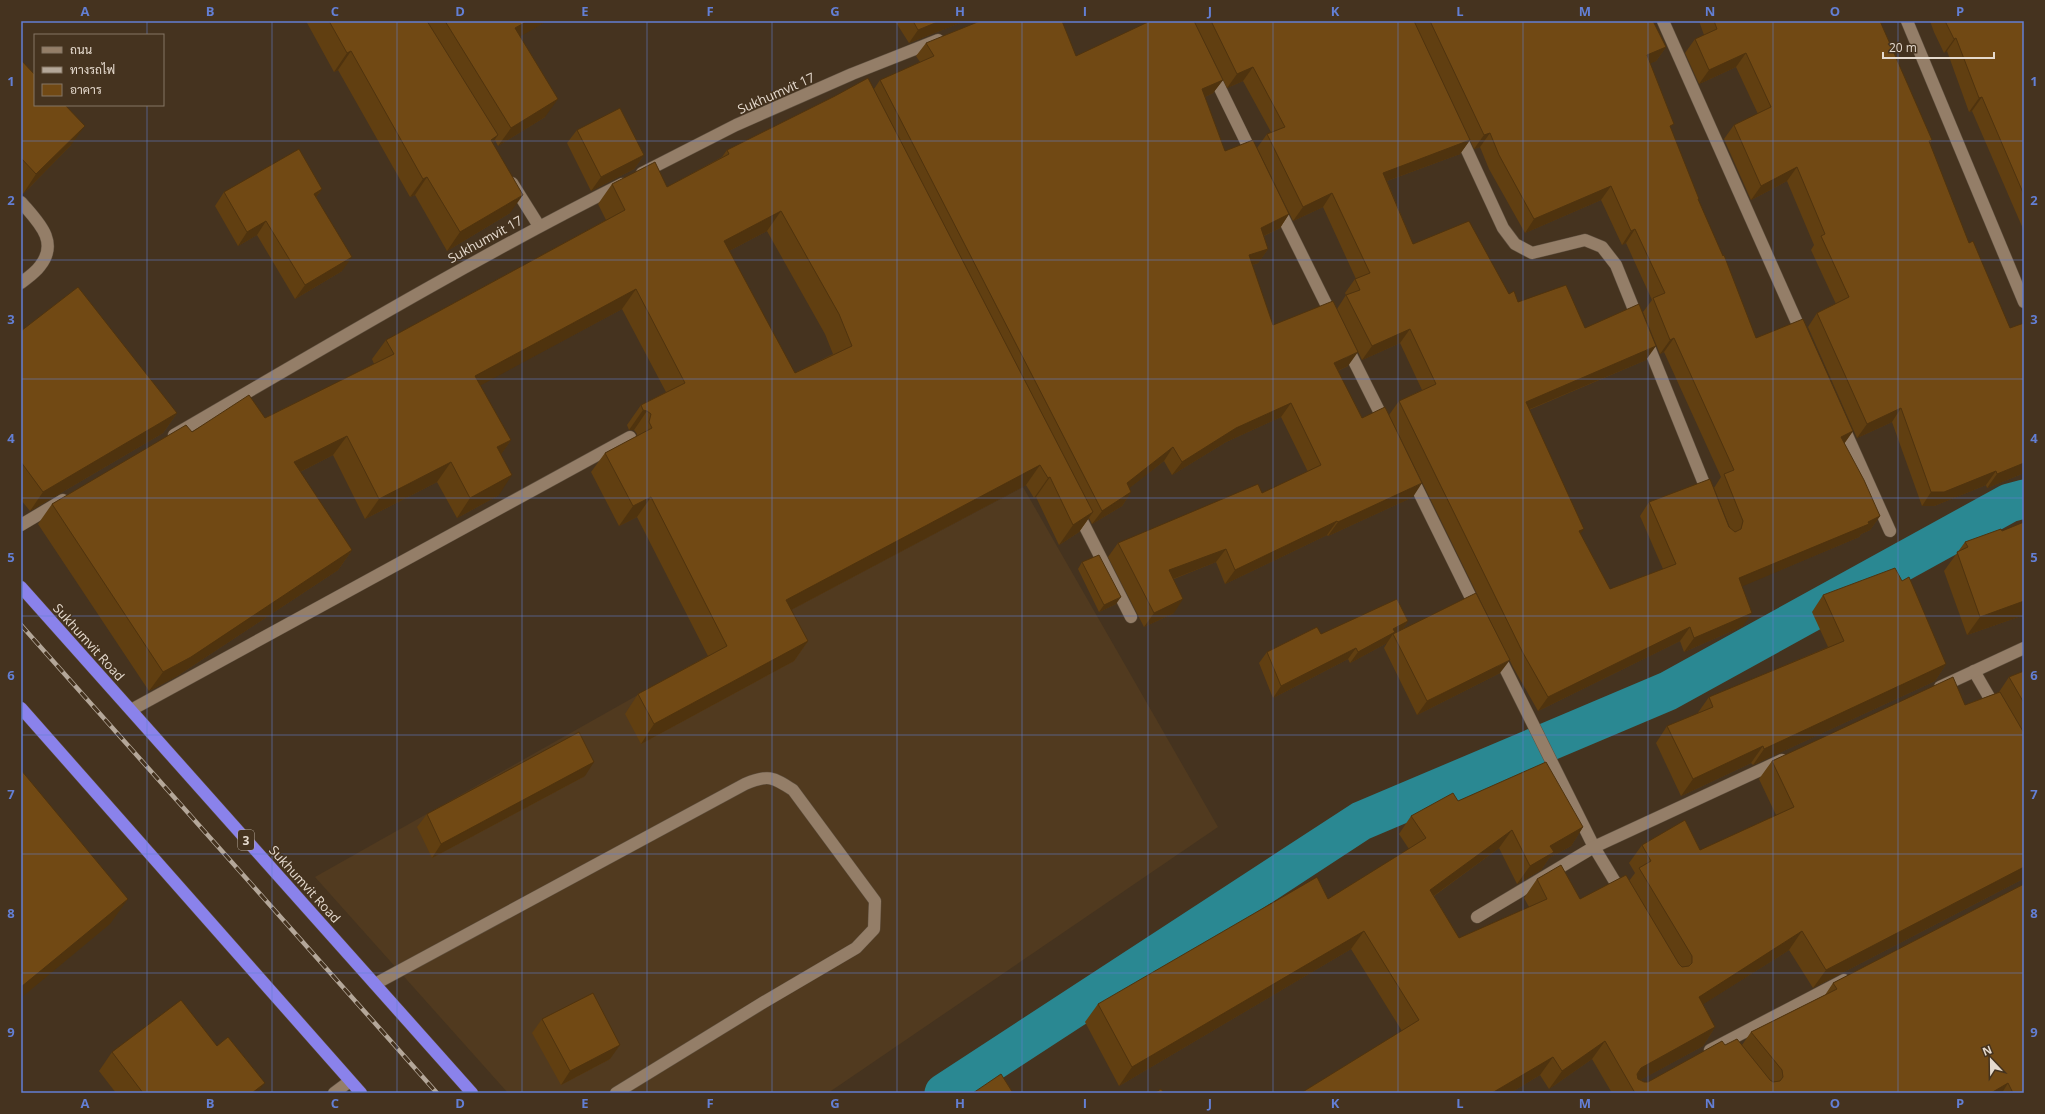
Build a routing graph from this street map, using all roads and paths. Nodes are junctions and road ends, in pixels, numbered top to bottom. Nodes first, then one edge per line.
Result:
1 (1663, 21) edge
2 (1907, 21) edge
3 (948, 36) edge
4 (1207, 64) edge
5 (852, 74) junction
6 (859, 88) edge
7 (1453, 121) edge
8 (1256, 163) edge
9 (506, 173) edge
10 (1274, 199) edge
11 (21, 202) edge
12 (539, 226) junction
13 (21, 283) edge
14 (2024, 302) edge
15 (1807, 346) edge
16 (1836, 411) edge
17 (1390, 434) edge
18 (630, 437) dead end
19 (164, 441) edge
20 (1404, 462) edge
21 (75, 493) edge
22 (1070, 497) edge
23 (1715, 508) edge
24 (21, 524) edge
25 (1890, 531) dead end
26 (21, 587) edge
27 (1131, 617) dead end
28 (1481, 619) edge
29 (1492, 640) edge
30 (2024, 648) edge
31 (1974, 671) junction
32 (1931, 690) edge
33 (21, 708) edge
34 (131, 710) junction
35 (2001, 718) edge
36 (1795, 754) edge
37 (1594, 847) junction
38 (1629, 906) edge
39 (1477, 917) dead end
40 (1856, 974) edge
41 (375, 984) junction
42 (1722, 1044) junction
43 (1703, 1054) edge
44 (1732, 1055) edge
45 (350, 1081) junction
46 (334, 1093) edge
47 (361, 1093) edge
48 (472, 1093) edge
49 (616, 1093) edge

1 - 15 street
2 - 14 street
3 - 5 street, Sukhumvit 17
4 - 8 street
5 - 6 street
5 - 12 street, Sukhumvit 17
7 - 23 street
9 - 12 street
10 - 17 street
11 - 13 street
12 - 19 street, Sukhumvit 17
16 - 25 street
18 - 34 street
20 - 28 street
21 - 24 street
22 - 27 street
26 - 34 highway, Sukhumvit Road / 3
29 - 37 street
30 - 31 street
31 - 32 street
31 - 35 street
33 - 45 highway
34 - 41 highway, Sukhumvit Road / 3
36 - 37 street
37 - 38 street
37 - 39 street
40 - 42 street
41 - 48 highway, Sukhumvit Road / 3
41 - 49 street
42 - 43 street
42 - 44 street
45 - 46 street
45 - 47 highway

